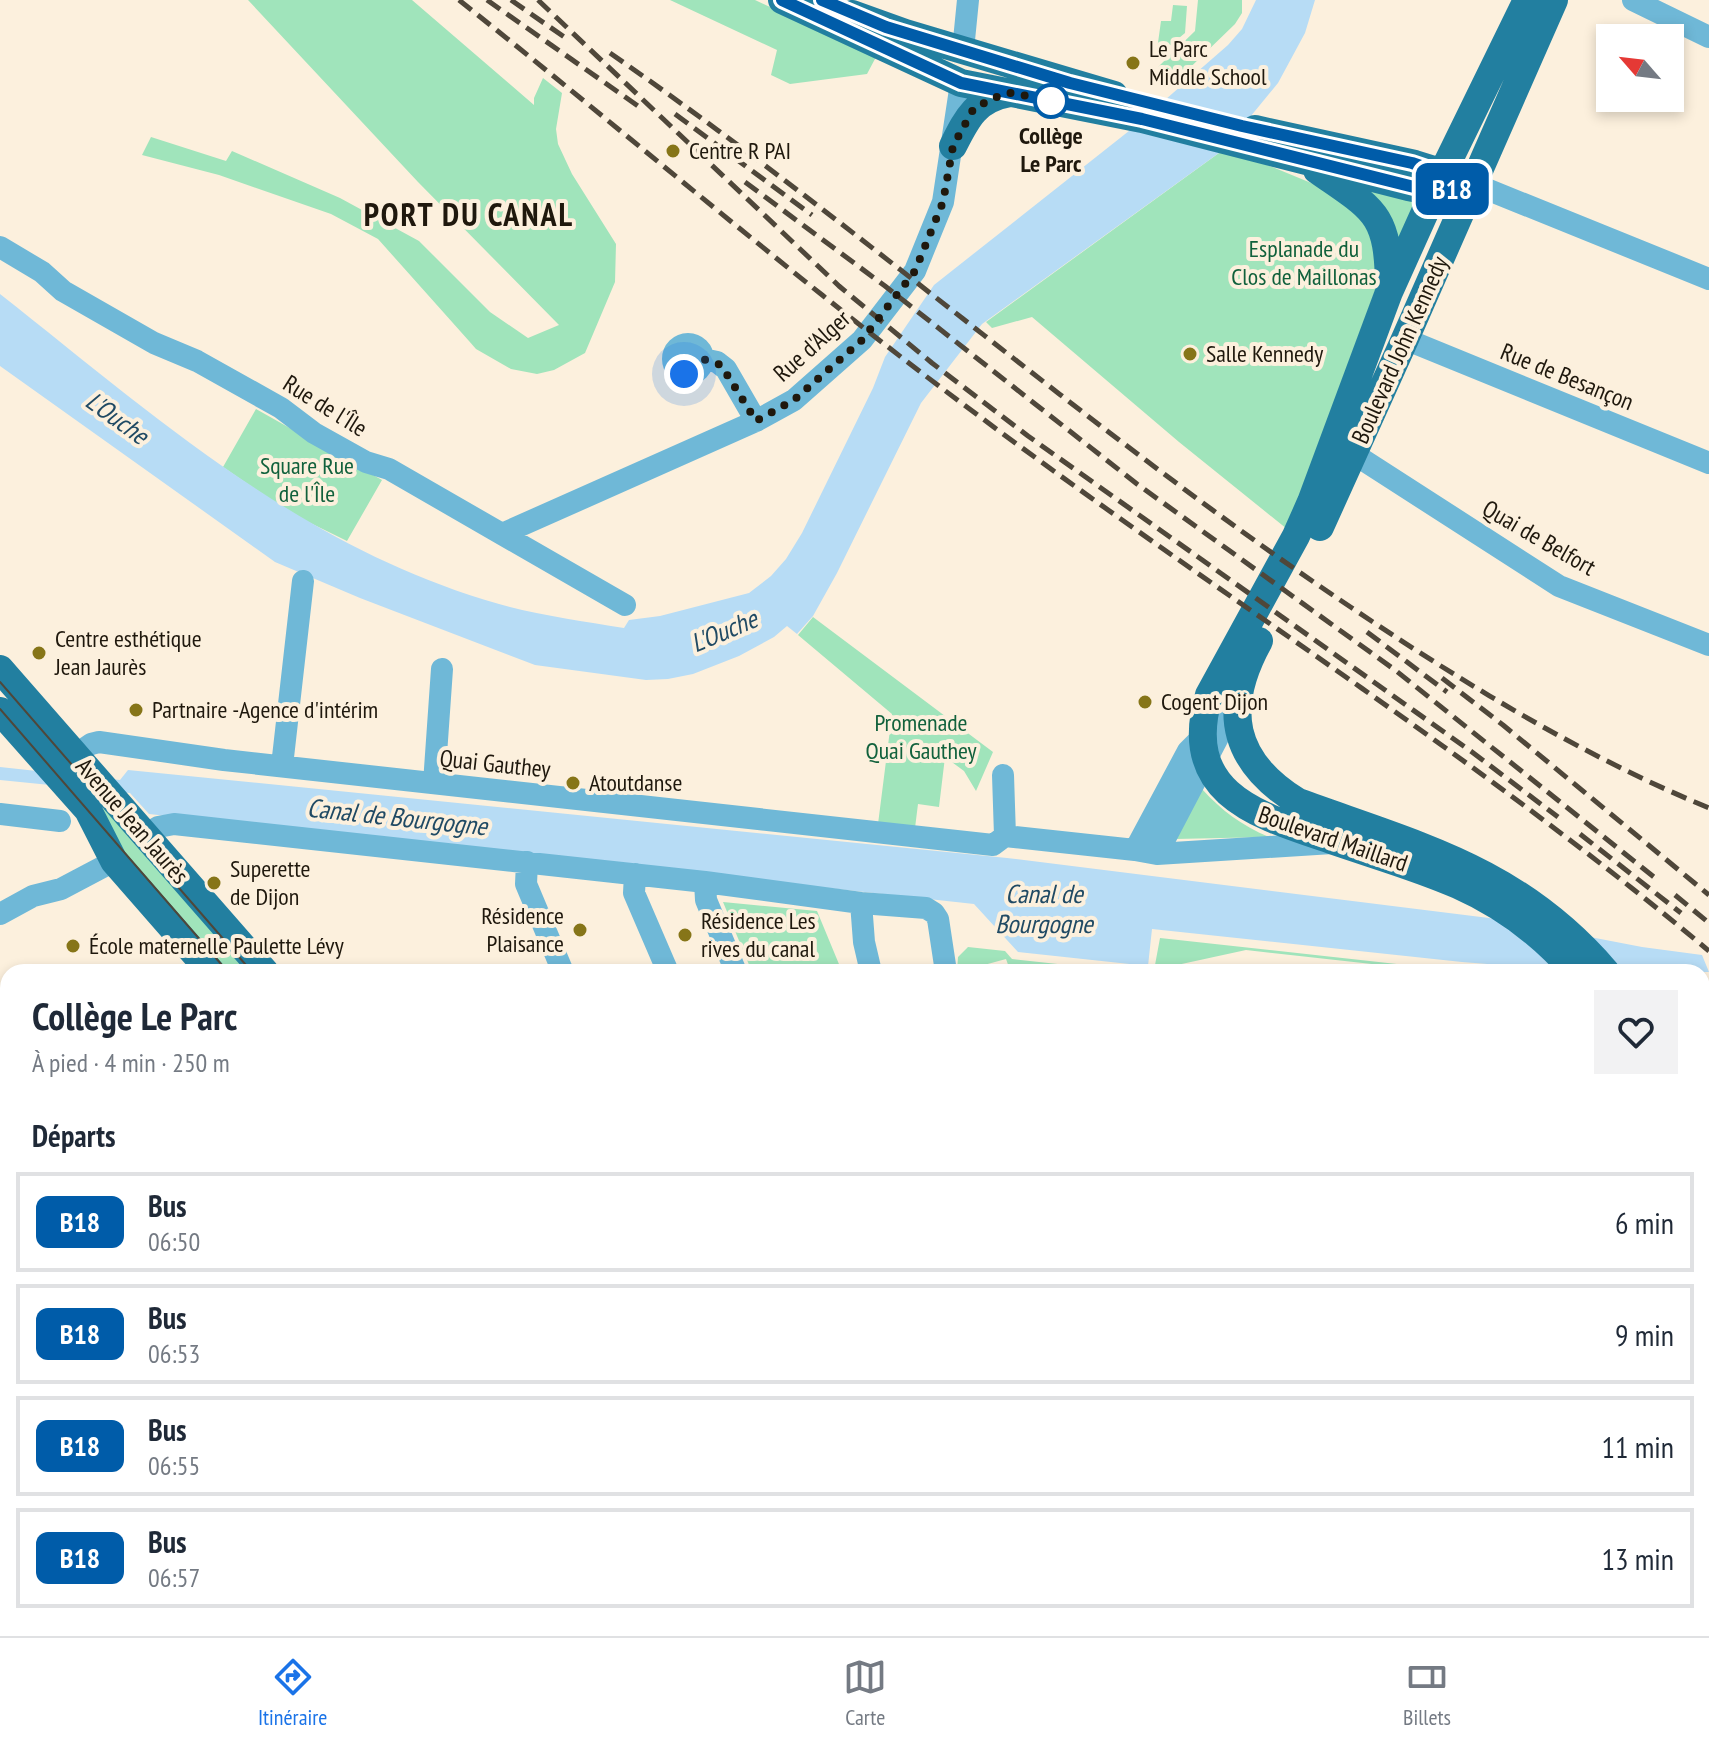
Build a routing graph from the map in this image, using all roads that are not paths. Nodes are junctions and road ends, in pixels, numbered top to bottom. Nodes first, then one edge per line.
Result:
1 (782, 0) edge
2 (822, 0) edge
3 (968, 0) edge
4 (1527, 0) edge
5 (1554, 0) edge
6 (1633, 0) edge
7 (854, 33) junction
8 (1709, 37) edge
9 (963, 50) junction
10 (1504, 50) junction
11 (961, 83) junction
12 (1011, 93) junction
13 (1150, 112) junction
14 (1236, 133) junction
15 (953, 146) junction
16 (1304, 161) junction
17 (1439, 182) junction
18 (1474, 184) junction
19 (0, 247) edge
20 (1709, 279) edge
21 (1389, 292) junction
22 (1405, 339) junction
23 (703, 359) dead end
24 (756, 421) junction
25 (1354, 454) junction
26 (1709, 463) edge
27 (502, 534) junction
28 (303, 581) dead end
29 (625, 605) dead end
30 (1709, 645) edge
31 (1246, 647) junction
32 (0, 669) edge
33 (442, 669) dead end
34 (1236, 703) junction
35 (8, 720) edge
36 (1205, 748) junction
37 (75, 755) junction
38 (282, 766) junction
39 (1003, 775) dead end
40 (434, 783) junction
41 (0, 814) edge
42 (60, 821) dead end
43 (145, 835) junction
44 (1005, 836) junction
45 (1339, 843) junction
46 (1135, 850) junction
47 (1415, 856) junction
48 (114, 861) junction
49 (527, 862) junction
50 (1164, 863) junction
51 (635, 874) junction
52 (705, 882) junction
53 (861, 903) junction
54 (0, 914) edge
55 (204, 964) edge
56 (258, 964) edge
57 (560, 964) edge
58 (665, 964) edge
59 (733, 964) edge
60 (869, 964) edge
61 (945, 964) edge
62 (1568, 964) edge
63 (1599, 964) edge

1 - 7 main road
2 - 9 main road
3 - 9 street
4 - 10 main road, Boulevard John Kennedy
5 - 18 main road, Boulevard John Kennedy
6 - 8 street
7 - 9 main road
7 - 11 main road
9 - 11 main road
9 - 13 main road
10 - 17 main road, Boulevard John Kennedy
10 - 18 main road
11 - 12 main road
11 - 15 street, Rue d'Alger
12 - 13 main road
12 - 15 main road
13 - 14 main road
14 - 16 main road
14 - 17 main road
15 - 24 street, Rue d'Alger
16 - 17 main road
16 - 21 main road
17 - 18 main road
17 - 21 main road, Boulevard John Kennedy
17 - 22 main road
18 - 20 street
18 - 22 main road, Boulevard John Kennedy
19 - 27 street, Rue de l'Île
21 - 31 main road, Boulevard John Kennedy
22 - 25 main road, Boulevard John Kennedy
22 - 26 street, Rue de Besançon
23 - 24 street
24 - 27 street, Rue d'Alger
25 - 30 street, Quai de Belfort
25 - 31 main road, Boulevard John Kennedy
27 - 29 street, Rue de l'Île
28 - 38 street
31 - 34 main road, Boulevard Maillard
31 - 36 main road
32 - 37 main road, Avenue Jean Jaurès
33 - 40 street
34 - 36 street
34 - 47 main road, Boulevard Maillard
35 - 48 main road, Avenue Jean Jaurès
36 - 45 main road, Boulevard Maillard
36 - 46 street
36 - 50 street
37 - 38 street, Quai Gauthey
37 - 43 main road, Avenue Jean Jaurès
38 - 40 street, Quai Gauthey
39 - 44 street
40 - 44 street, Quai Gauthey
41 - 42 street
43 - 49 street
43 - 56 main road, Avenue Jean Jaurès
44 - 46 street, Quai Gauthey
45 - 47 main road, Boulevard Maillard
45 - 50 street, Quai Gauthey
46 - 50 street, Quai Gauthey
47 - 62 main road, Boulevard Maillard
47 - 63 main road, Boulevard Maillard
48 - 54 street
48 - 55 main road, Avenue Jean Jaurès
49 - 51 street
49 - 57 street
51 - 52 street
51 - 58 street
52 - 53 street
52 - 59 street
53 - 60 street
53 - 61 street

